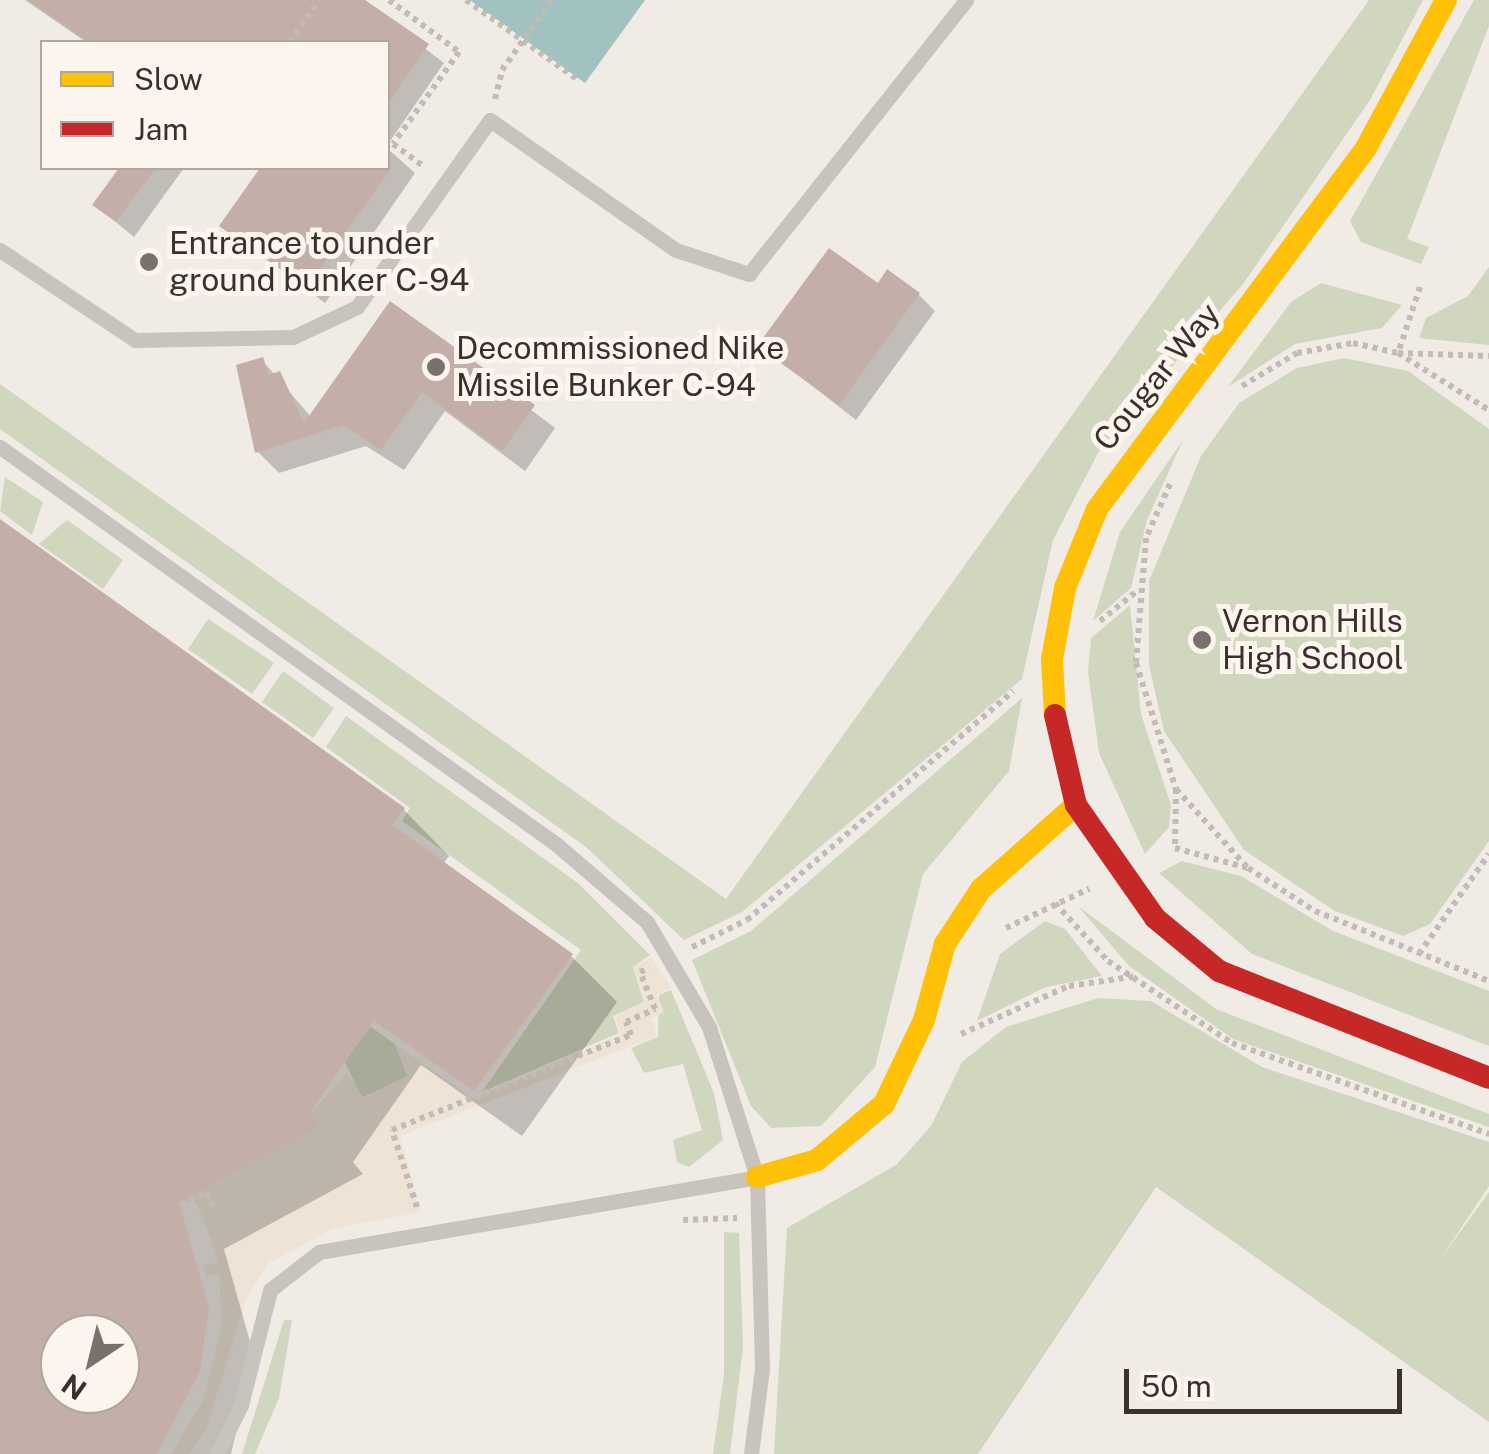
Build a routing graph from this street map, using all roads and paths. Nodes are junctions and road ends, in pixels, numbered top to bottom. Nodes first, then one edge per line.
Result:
1 (319, 0) edge
2 (389, 0) edge
3 (466, 0) edge
4 (552, 0) edge
5 (966, 0) edge
6 (1446, 0) edge
7 (291, 40) edge
8 (522, 40) junction
9 (578, 80) dead end
10 (490, 120) junction
11 (446, 182) junction
12 (0, 250) edge
13 (1420, 287) dead end
14 (1398, 353) junction
15 (1489, 356) edge
16 (1229, 398) dead end
17 (1489, 410) edge
18 (0, 447) edge
19 (1180, 464) dead end
20 (1137, 591) junction
21 (1095, 625) dead end
22 (1052, 659) junction
23 (1176, 789) junction
24 (1076, 805) junction
25 (1489, 854) edge
26 (1248, 868) junction
27 (1056, 902) dead end
28 (1419, 954) junction
29 (672, 958) junction
30 (1138, 976) junction
31 (1489, 981) edge
32 (960, 1034) dead end
33 (1489, 1078) edge
34 (1489, 1134) edge
35 (756, 1177) junction
36 (182, 1205) dead end
37 (417, 1207) dead end
38 (214, 1211) dead end
39 (217, 1454) edge
40 (751, 1454) edge

1 - 7 path
2 - 11 path
3 - 8 path
4 - 8 path
5 - 10 lane
6 - 22 street, Cougar Way
8 - 9 path
8 - 10 path
10 - 11 lane
11 - 12 lane
13 - 14 path
14 - 15 path
14 - 16 path
14 - 17 path
18 - 29 lane
19 - 20 path
20 - 21 path
20 - 23 path
22 - 24 street, Cougar Way
22 - 29 path
23 - 26 path
23 - 26 path
24 - 33 street, Cougar Way
24 - 35 street
25 - 28 path
26 - 28 path
27 - 30 path
28 - 31 path
29 - 35 lane
29 - 37 path
30 - 32 path
30 - 34 path
35 - 39 lane
35 - 40 lane
36 - 38 path

